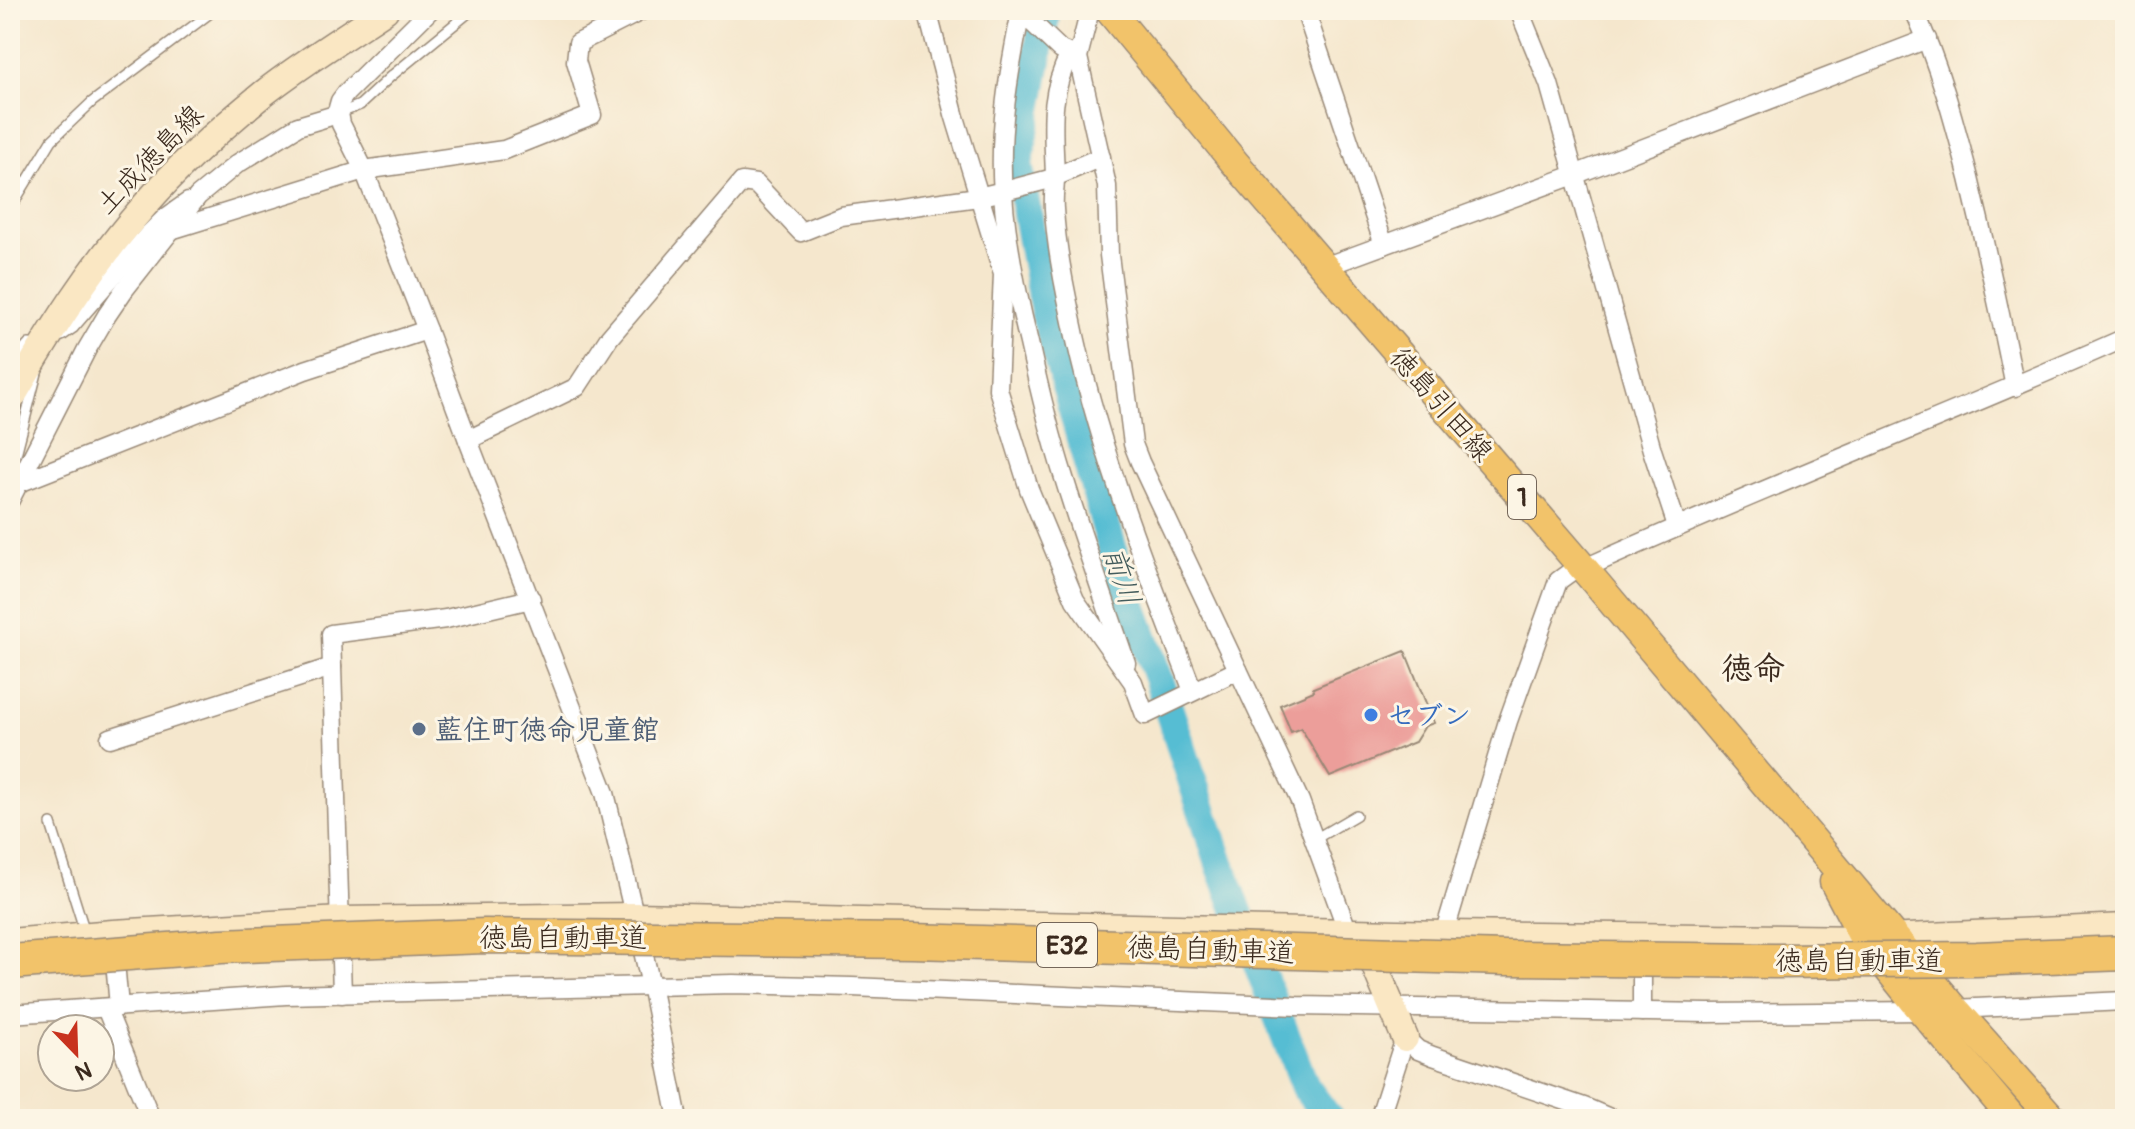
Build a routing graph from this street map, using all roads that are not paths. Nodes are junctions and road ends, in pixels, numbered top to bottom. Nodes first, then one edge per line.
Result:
1 (219, 10) edge
2 (385, 10) edge
3 (430, 10) edge
4 (472, 10) edge
5 (643, 10) edge
6 (927, 10) edge
7 (1090, 10) edge
8 (1109, 10) edge
9 (1305, 10) edge
10 (1519, 10) edge
11 (1914, 10) edge
12 (1023, 13) edge
13 (1927, 39) junction
14 (1070, 53) junction
15 (338, 114) junction
16 (1101, 157) junction
17 (364, 170) junction
18 (1574, 175) junction
19 (1052, 178) junction
20 (1005, 190) junction
21 (198, 196) junction
22 (978, 197) junction
23 (10, 209) edge
24 (174, 229) junction
25 (1384, 245) junction
26 (1324, 267) junction
27 (427, 330) junction
28 (2125, 338) edge
29 (42, 346) junction
30 (10, 365) edge
31 (2015, 387) junction
32 (10, 401) edge
33 (468, 440) junction
34 (12, 490) edge
35 (1677, 526) junction
36 (1583, 568) junction
37 (531, 599) junction
38 (332, 667) junction
39 (1238, 670) junction
40 (1133, 682) junction
41 (1191, 693) junction
42 (110, 738) dead end
43 (1356, 815) dead end
44 (51, 824) dead end
45 (1807, 832) junction
46 (1314, 840) junction
47 (635, 916) junction
48 (341, 920) junction
49 (2125, 927) edge
50 (1354, 932) junction
51 (113, 933) junction
52 (1444, 934) junction
53 (86, 935) junction
54 (1642, 937) junction
55 (1896, 938) junction
56 (1864, 939) junction
57 (10, 942) edge
58 (2125, 953) edge
59 (10, 962) edge
60 (651, 985) junction
61 (342, 994) junction
62 (2125, 1001) edge
63 (112, 1008) junction
64 (1391, 1008) junction
65 (1955, 1009) junction
66 (1922, 1011) junction
67 (1642, 1012) junction
68 (10, 1014) edge
69 (1405, 1038) junction
70 (2025, 1089) junction
71 (2002, 1115) edge
72 (151, 1119) edge
73 (678, 1119) edge
74 (1379, 1119) edge
75 (1612, 1119) edge
76 (2053, 1119) edge

1 - 23 lane
2 - 29 street, 土成徳島線
3 - 15 street
4 - 15 lane
5 - 17 street
6 - 22 street
7 - 14 street
8 - 26 main road, 徳島引田線 / 1
9 - 25 street
10 - 18 street
11 - 13 street
12 - 14 street
12 - 20 street
13 - 18 street
13 - 31 street
14 - 16 street
14 - 19 street
15 - 17 street
15 - 21 street
16 - 19 street
16 - 39 street
17 - 24 street
17 - 27 street
18 - 25 street
18 - 35 street
19 - 20 street
19 - 41 street
20 - 22 street
20 - 40 street
21 - 24 street
21 - 29 street
22 - 33 street
22 - 40 street
24 - 34 street
25 - 26 street
26 - 36 main road, 徳島引田線 / 1
27 - 33 street
27 - 34 street
28 - 31 street
29 - 30 lane
29 - 32 street, 土成徳島線
29 - 34 lane
31 - 35 street
33 - 37 street
35 - 36 street
36 - 45 main road, 徳島引田線 / 1
36 - 52 street
37 - 38 street
37 - 47 street
38 - 42 street
38 - 48 street
39 - 41 street
39 - 46 street
40 - 41 street
43 - 46 lane
44 - 53 lane
45 - 55 main road, 徳島引田線 / 1
45 - 56 main road, 徳島引田線 / 1
46 - 50 street
47 - 48 street
47 - 50 street
47 - 60 street
48 - 51 street
48 - 61 street
49 - 55 street
50 - 52 street
50 - 64 street
51 - 53 street
51 - 63 street
52 - 54 street
53 - 57 street
54 - 56 street
54 - 67 street
55 - 56 street
55 - 65 main road, 徳島引田線 / 1
56 - 66 main road, 徳島引田線 / 1
58 - 59 highway, 徳島自動車道 / E32, bridge
60 - 61 street
60 - 64 street
60 - 73 street
61 - 63 street
62 - 65 street
63 - 68 street
63 - 72 street
64 - 67 street
64 - 69 street
65 - 70 main road, 徳島引田線 / 1
66 - 67 street
66 - 71 main road, 徳島引田線 / 1
69 - 74 street
69 - 75 street
70 - 71 street
70 - 76 main road, 徳島引田線 / 1

